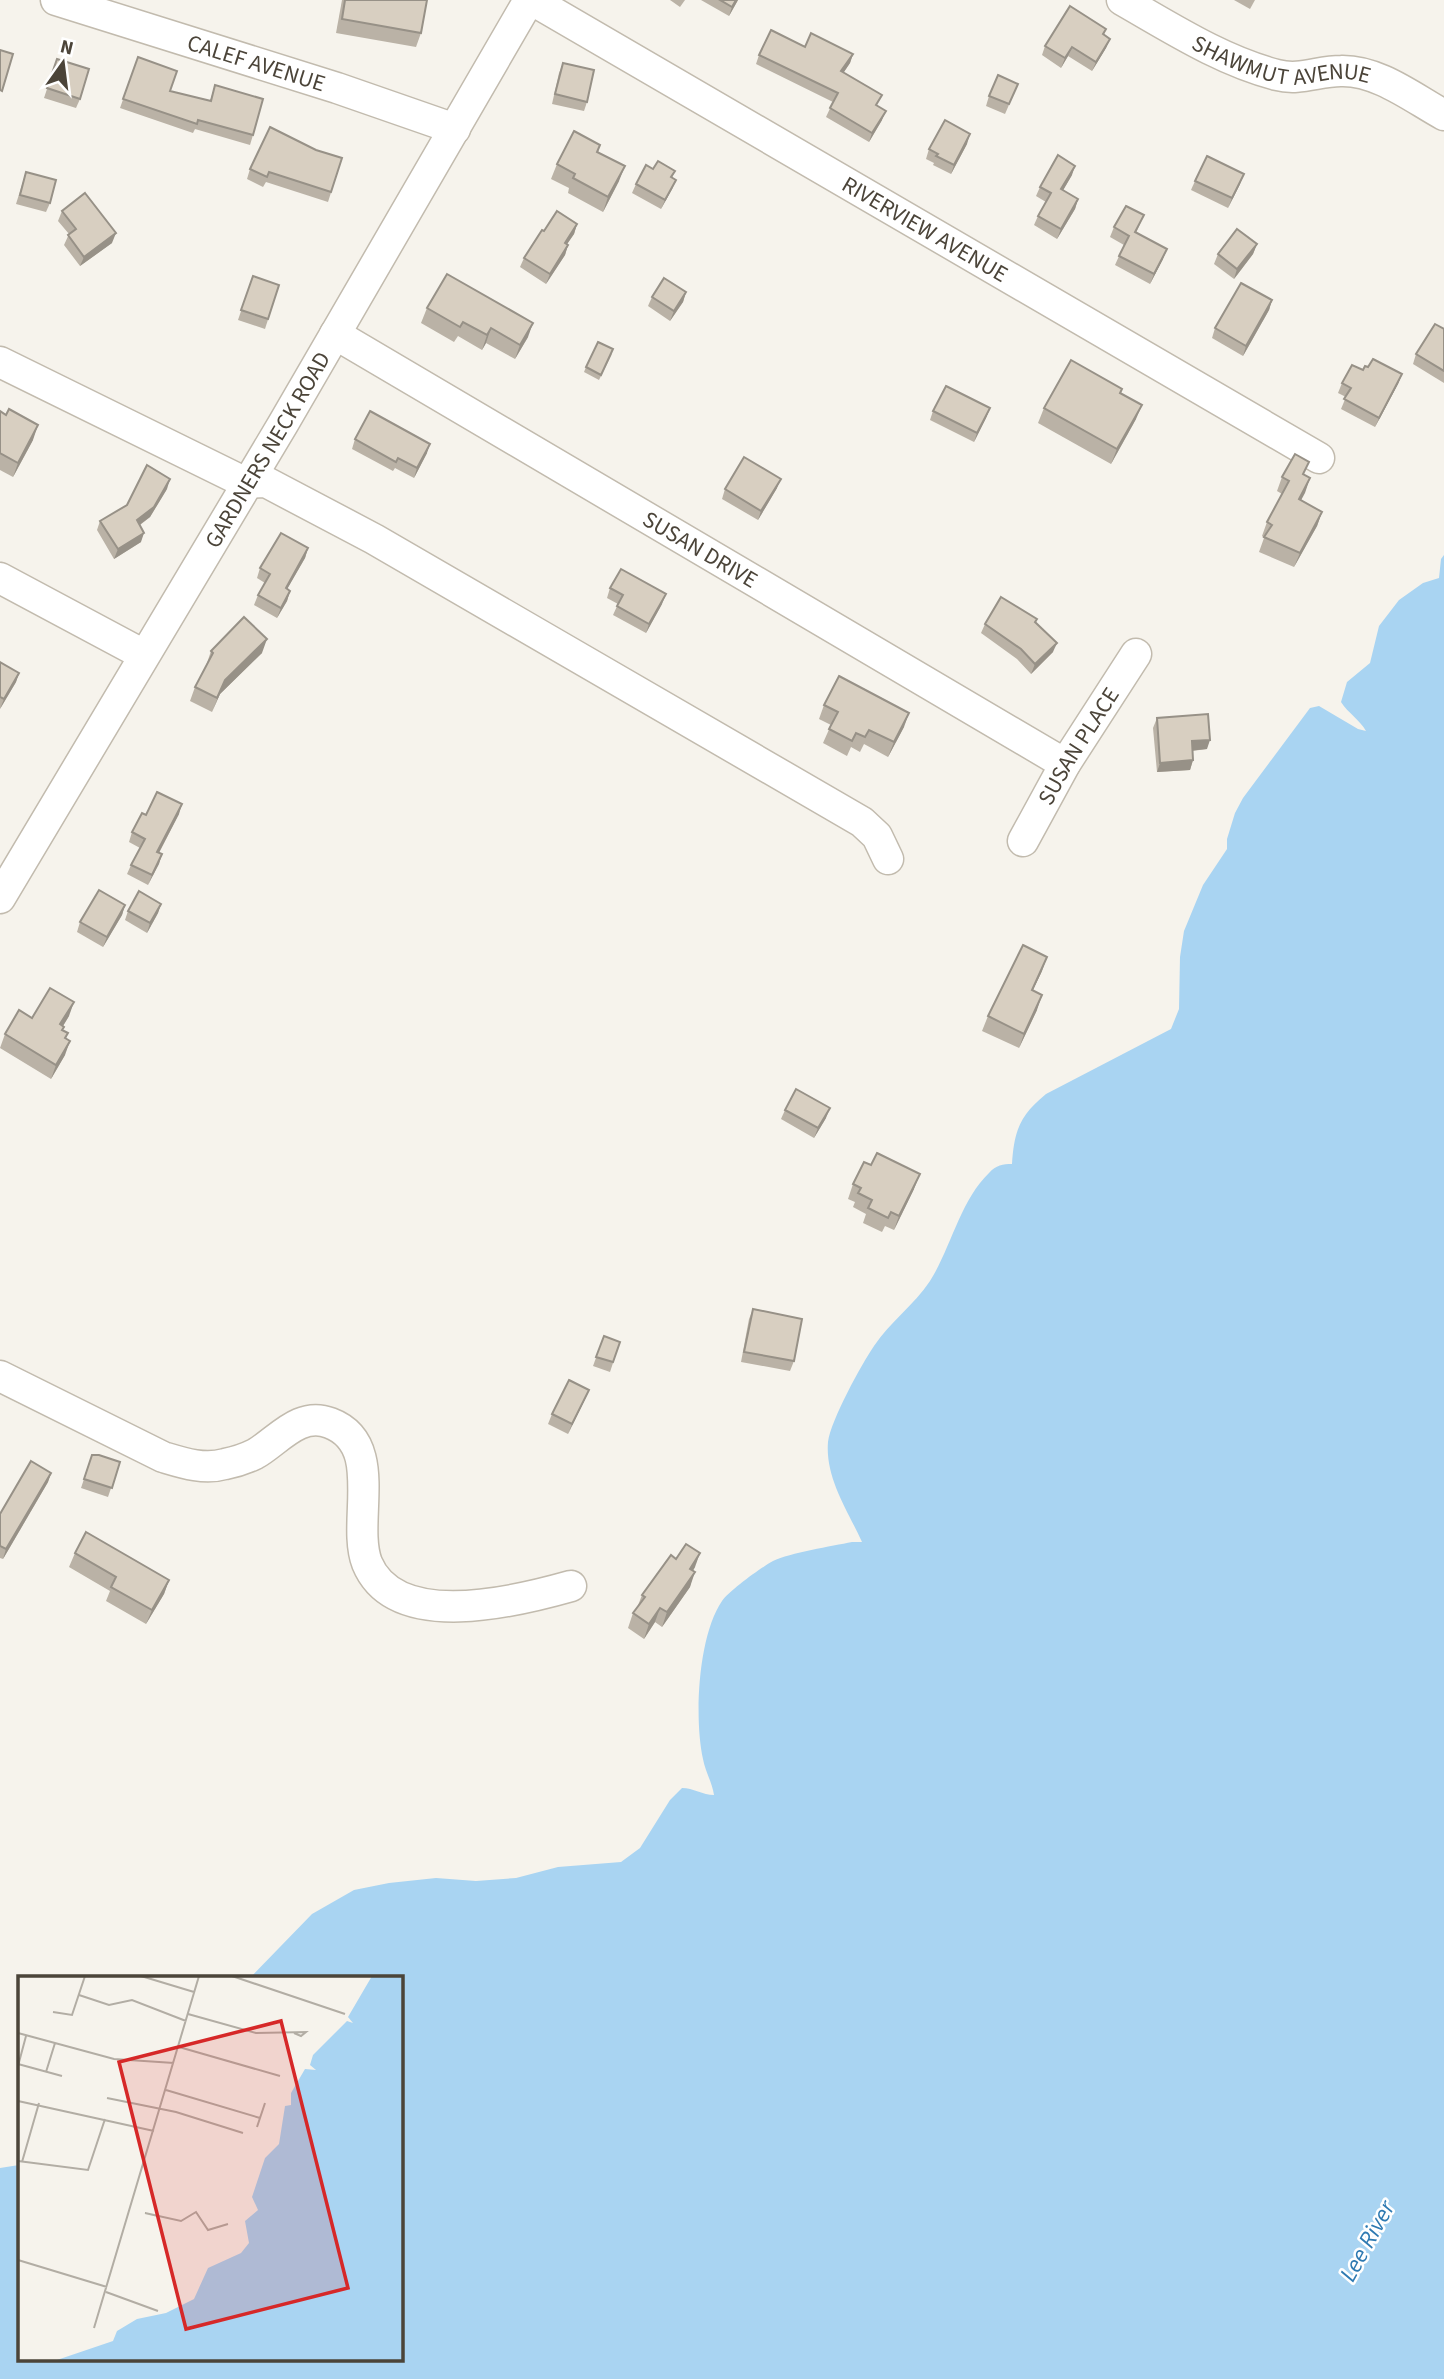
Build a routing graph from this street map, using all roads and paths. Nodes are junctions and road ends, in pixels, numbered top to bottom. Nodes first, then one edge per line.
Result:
1 (56, 0) edge
2 (530, 0) edge
3 (1122, 0) edge
4 (1444, 115) edge
5 (455, 129) junction
6 (335, 334) junction
7 (0, 362) edge
8 (1319, 458) dead end
9 (246, 483) junction
10 (0, 578) edge
11 (144, 654) junction
12 (1136, 654) dead end
13 (1065, 764) junction
14 (1023, 841) dead end
15 (888, 859) dead end
16 (0, 898) edge
17 (0, 1376) edge
18 (571, 1586) dead end

1 - 5 street, CALEF AVENUE
2 - 5 street, GARDNERS NECK ROAD
2 - 8 street, RIVERVIEW AVENUE
3 - 4 street, SHAWMUT AVENUE
5 - 6 street, GARDNERS NECK ROAD
6 - 9 street, GARDNERS NECK ROAD
6 - 13 street, SUSAN DRIVE
7 - 9 street
9 - 11 street, GARDNERS NECK ROAD
9 - 15 street
10 - 11 street
11 - 16 street, GARDNERS NECK ROAD
12 - 13 street, SUSAN PLACE
13 - 14 street, SUSAN PLACE
17 - 18 street

